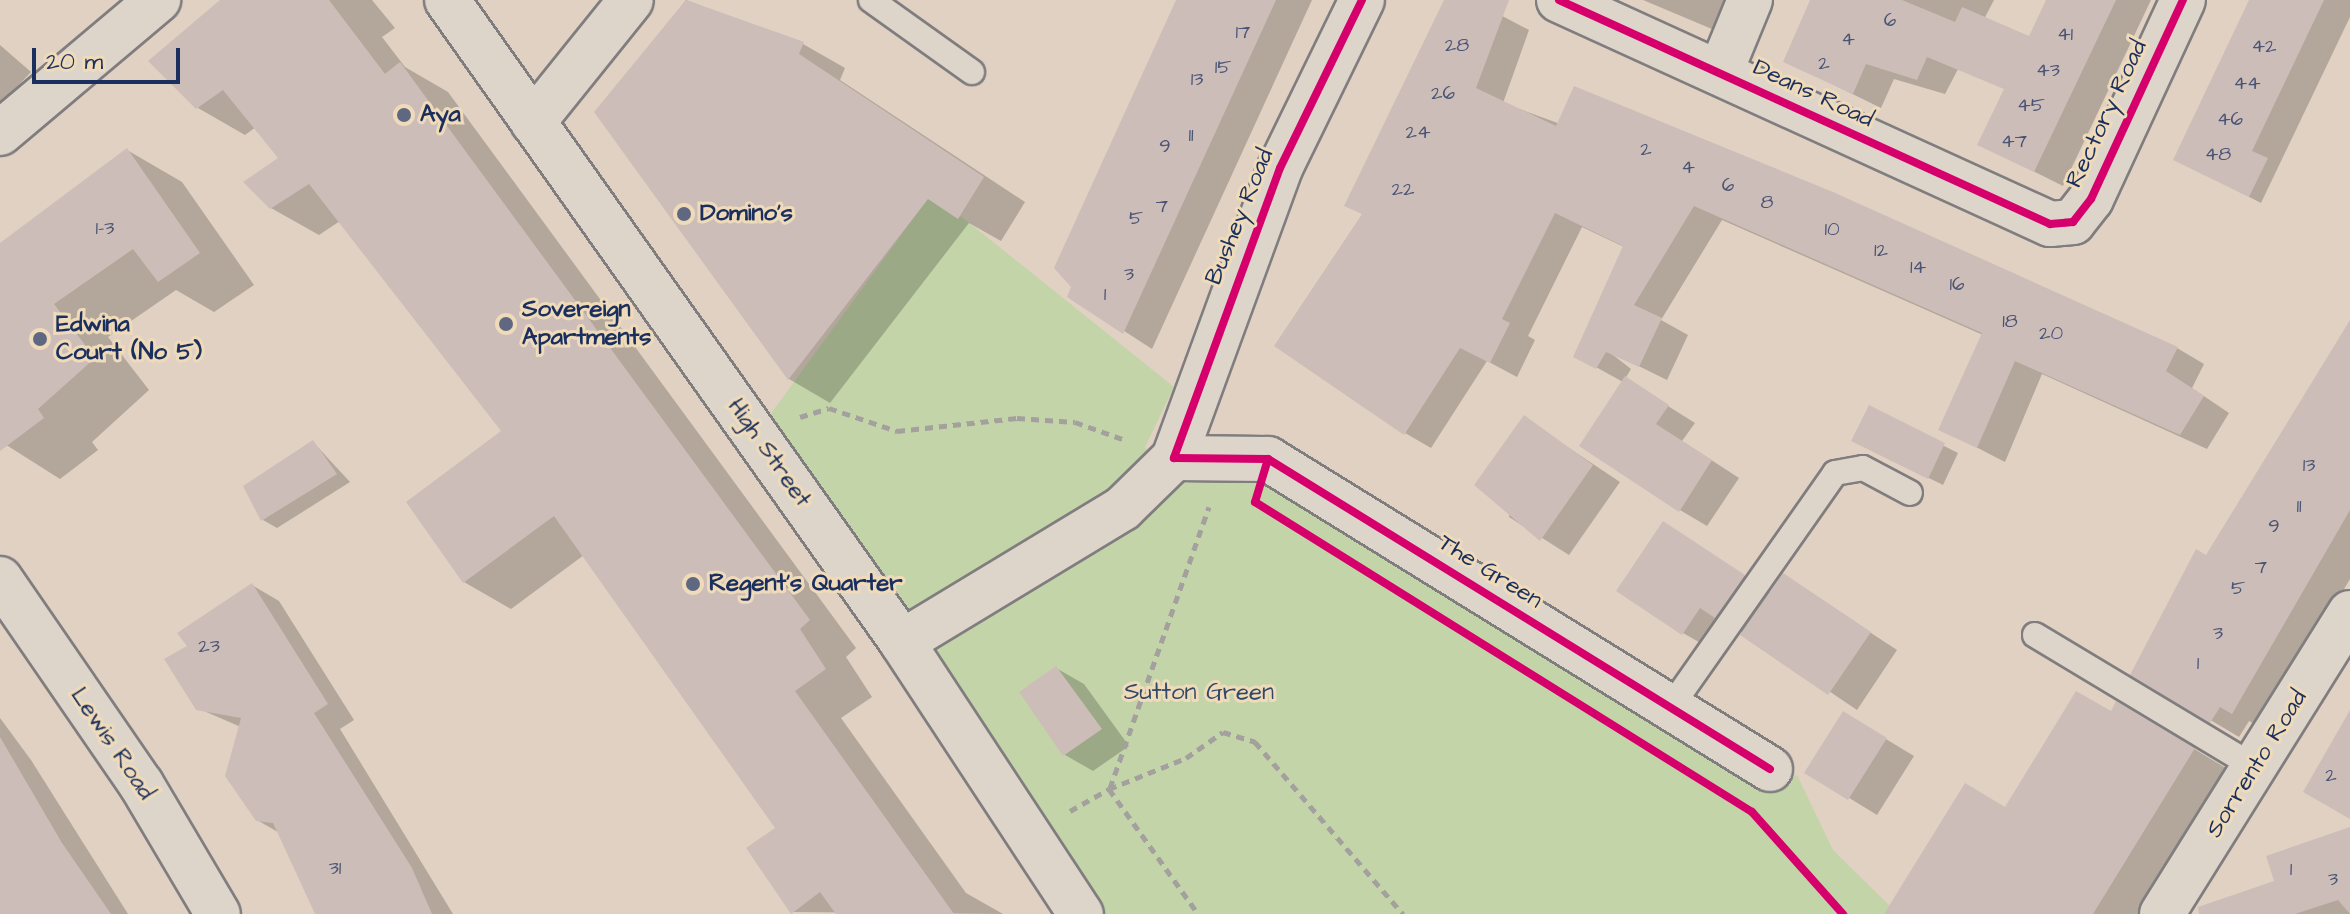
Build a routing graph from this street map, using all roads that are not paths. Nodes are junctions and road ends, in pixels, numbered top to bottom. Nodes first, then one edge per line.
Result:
1 (158, 0) edge
2 (447, 0) edge
3 (631, 0) edge
4 (871, 0) edge
5 (1362, 0) edge
6 (1559, 0) edge
7 (1750, 0) edge
8 (2183, 0) edge
9 (972, 72) dead end
10 (1720, 73) junction
11 (533, 122) junction
12 (0, 133) edge
13 (2050, 224) joint
14 (1174, 458) junction
15 (1910, 493) dead end
16 (0, 579) edge
17 (2350, 613) edge
18 (2035, 635) dead end
19 (902, 642) junction
20 (1670, 708) junction
21 (2256, 768) junction
22 (1770, 769) dead end
23 (218, 914) edge
24 (1081, 914) edge
25 (2162, 914) edge

1 - 12 street
2 - 11 street, High Street
3 - 11 street
4 - 9 lane
5 - 14 street, Bushey Road
6 - 10 street, Deans Road
7 - 10 street
8 - 13 street, Rectory Road
10 - 13 street, Deans Road
11 - 19 street, High Street
14 - 19 street, Bushey Road
14 - 20 street, The Green
15 - 20 lane
16 - 23 street, Lewis Road
17 - 21 street, Sorrento Road
18 - 21 lane
19 - 24 street, High Street
20 - 22 street, The Green
21 - 25 street, Sorrento Road

